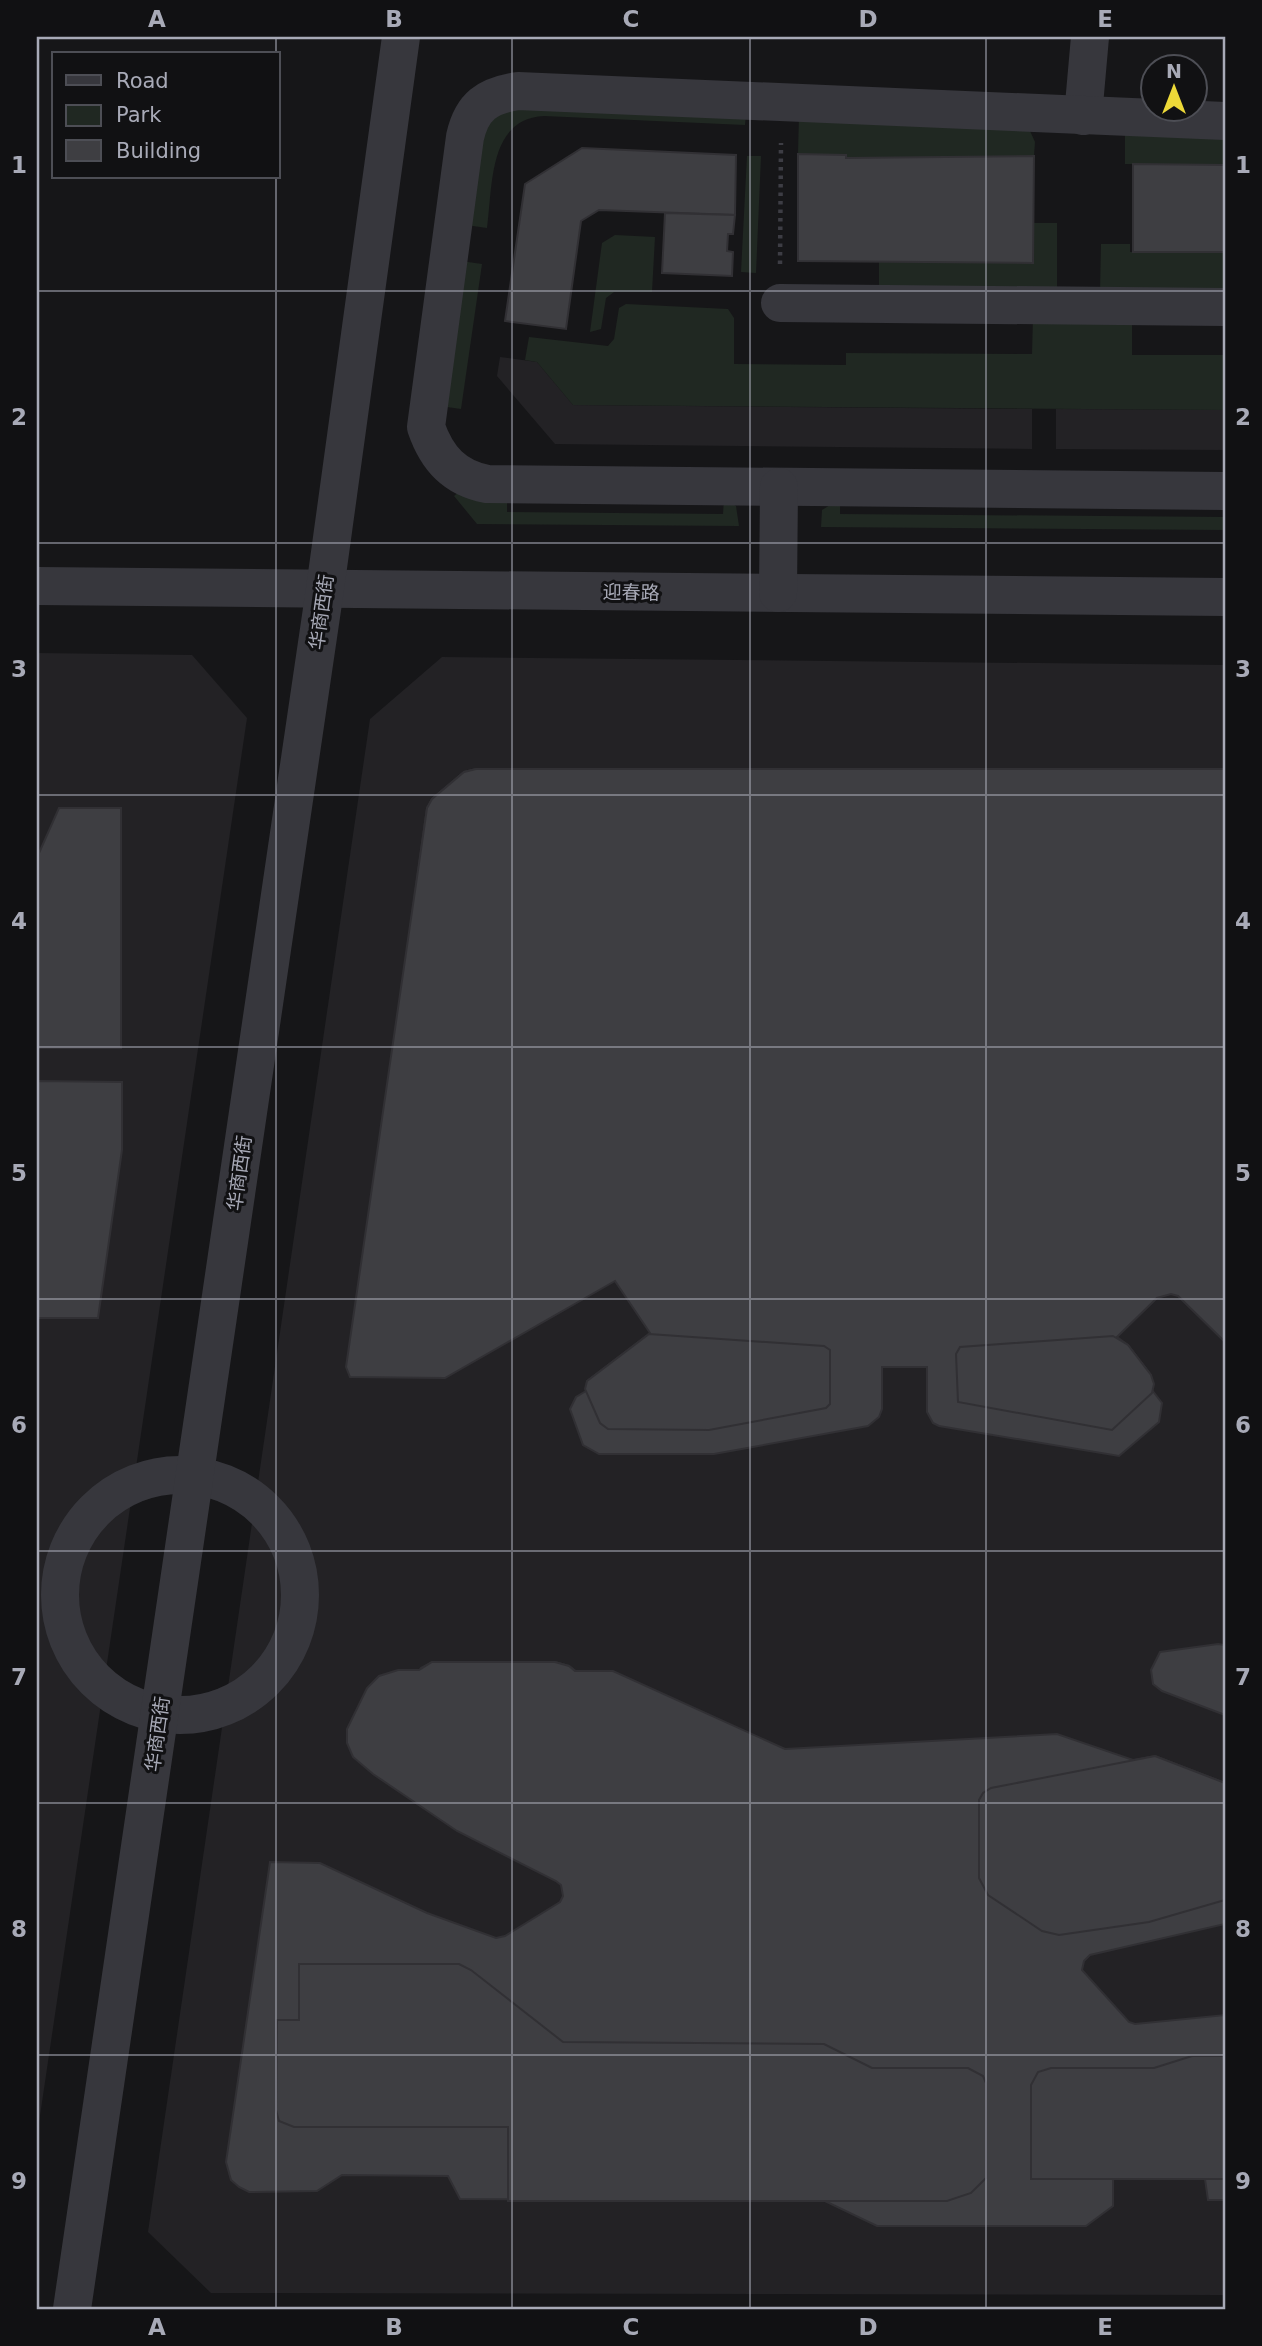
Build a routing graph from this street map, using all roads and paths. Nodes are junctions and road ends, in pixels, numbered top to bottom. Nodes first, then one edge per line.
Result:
1 (401, 37) edge
2 (1090, 37) edge
3 (781, 103) junction
4 (1083, 116) junction
5 (1225, 121) edge
6 (780, 303) joint
7 (1225, 307) edge
8 (779, 487) junction
9 (1225, 491) edge
10 (37, 586) edge
11 (325, 589) junction
12 (778, 593) junction
13 (1225, 597) edge
14 (195, 1476) junction
15 (160, 1713) junction
16 (72, 2309) edge

1 - 11 street, 华商西街
2 - 4 street
3 - 4 street
3 - 6 path
3 - 8 street
4 - 5 street
6 - 7 street
8 - 9 street
8 - 12 street
10 - 11 street, 迎春路
11 - 12 street, 迎春路
11 - 14 street, 华商西街
12 - 13 street, 迎春路
14 - 15 street, 华商西街
14 - 15 street
14 - 15 street
15 - 16 street, 华商西街

